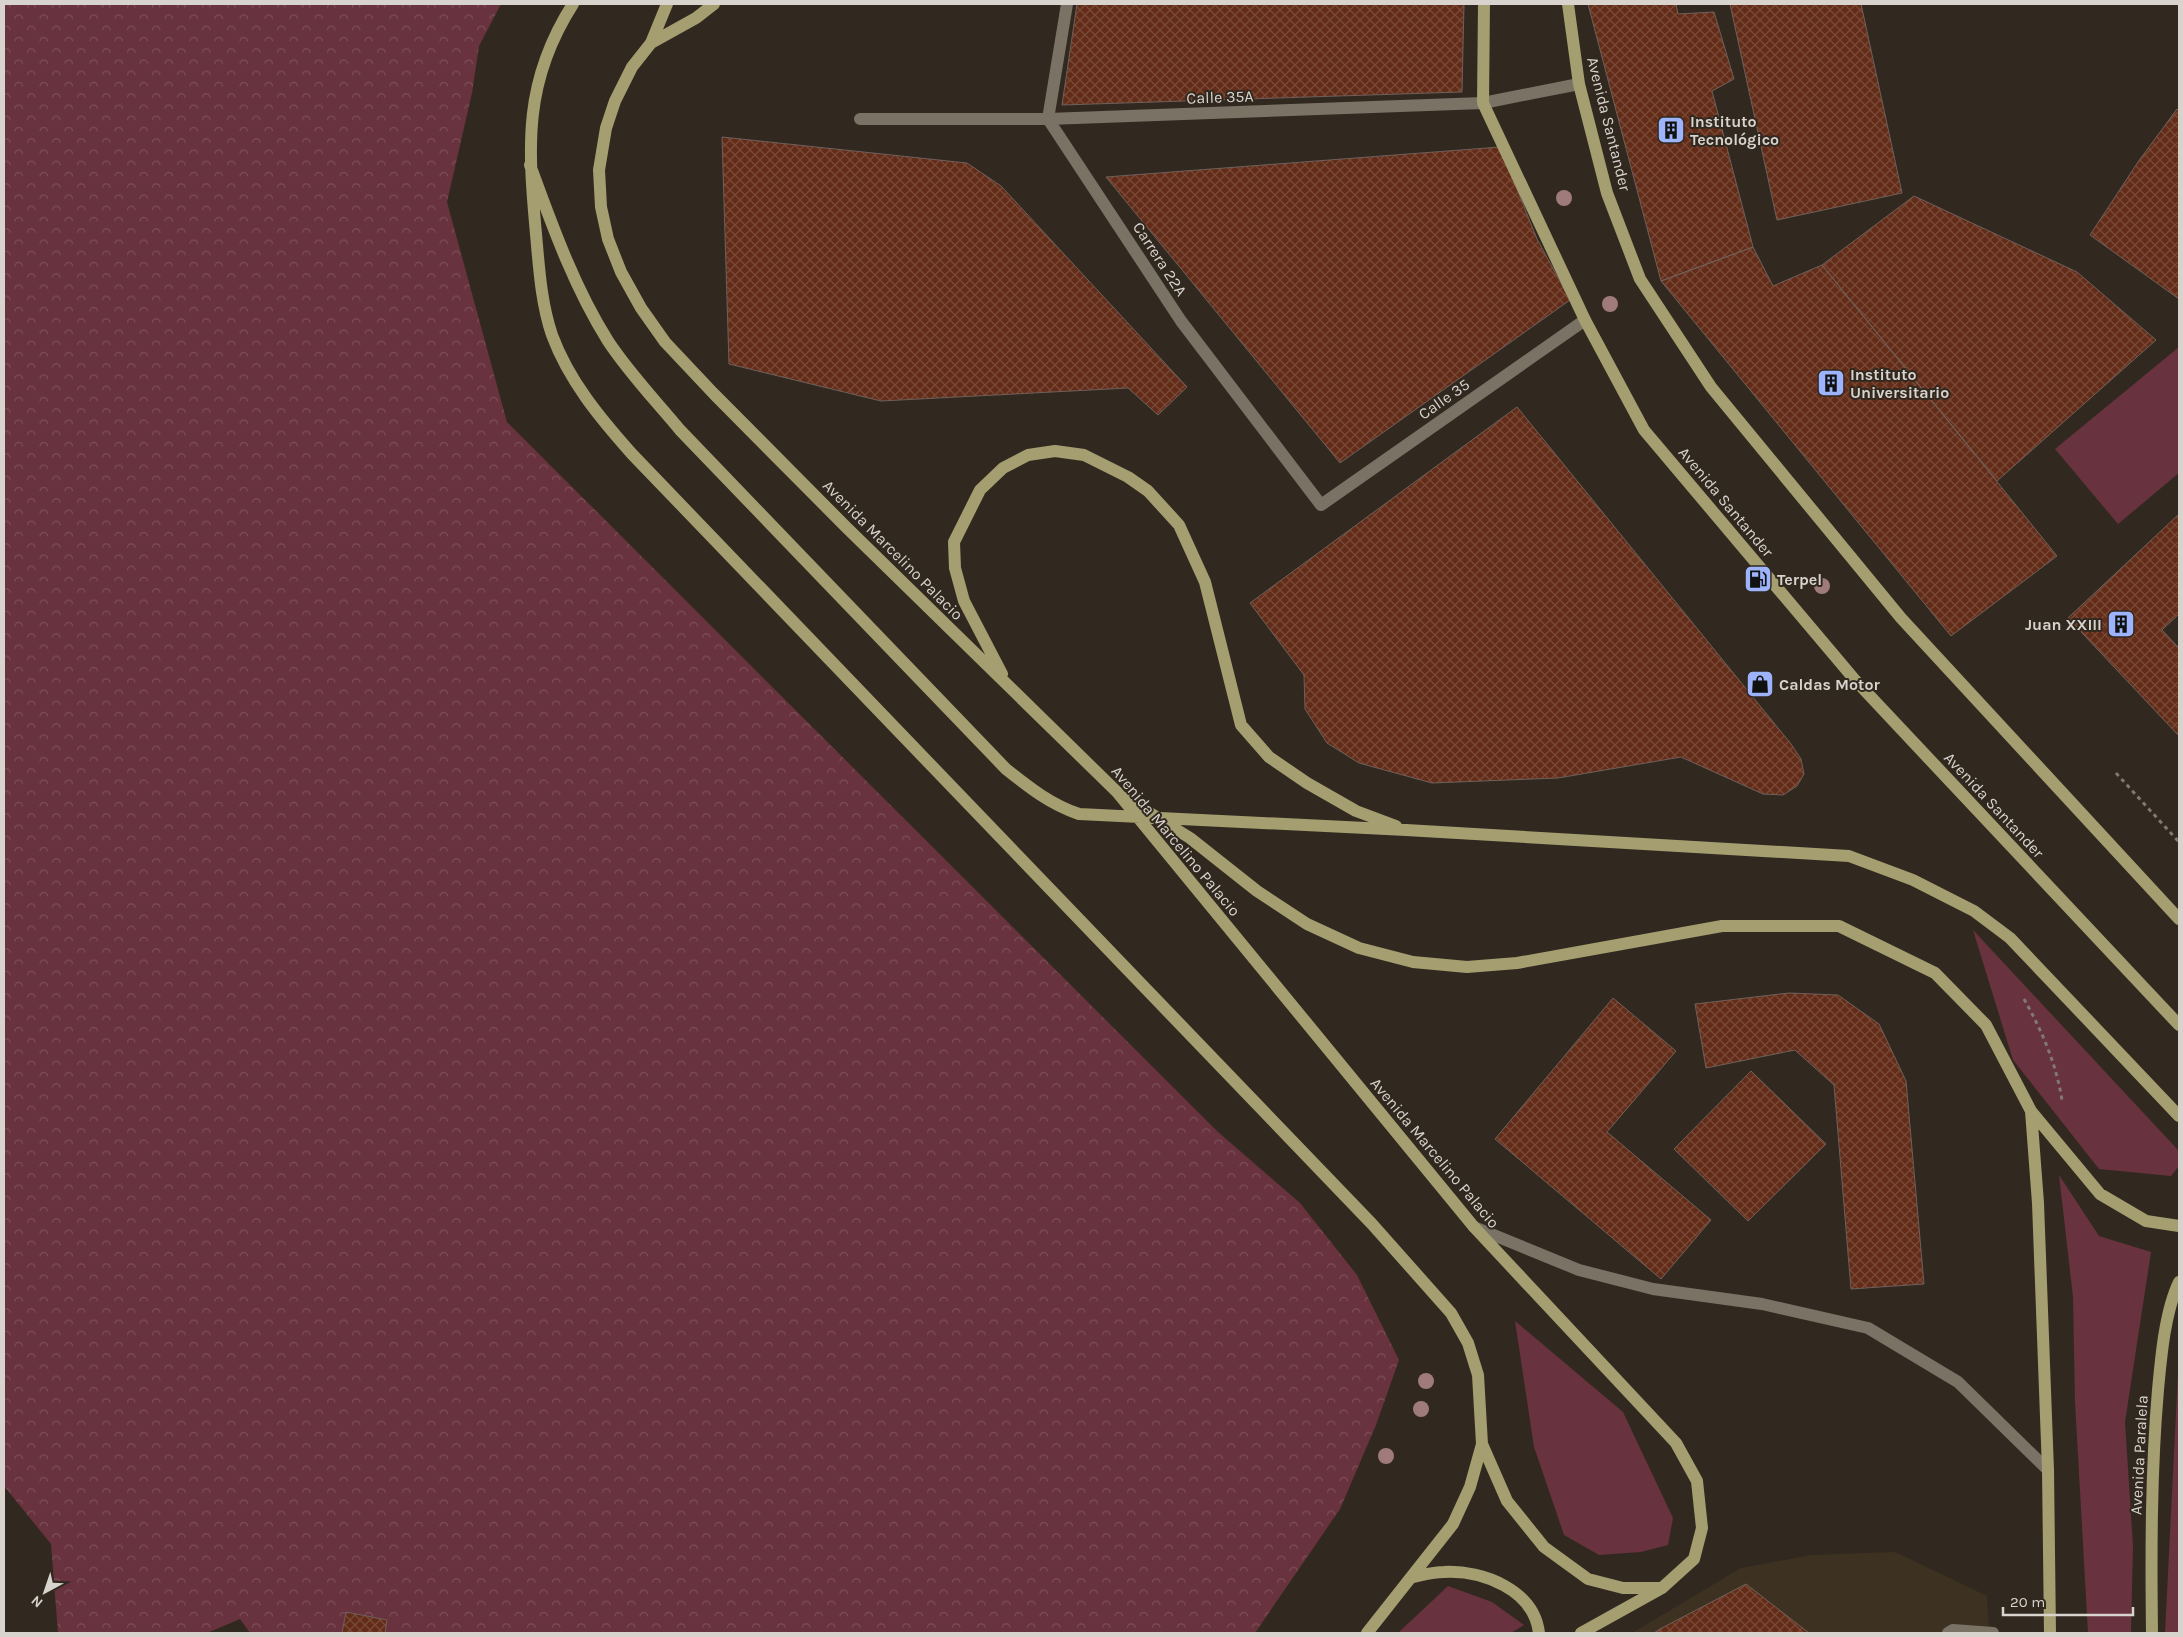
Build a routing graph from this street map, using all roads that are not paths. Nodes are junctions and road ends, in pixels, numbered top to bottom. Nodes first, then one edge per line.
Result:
1 (573, 4) edge
2 (667, 4) edge
3 (714, 4) edge
4 (1067, 4) edge
5 (1484, 4) edge
6 (1568, 4) edge
7 (651, 43) junction
8 (1579, 84) junction
9 (1482, 104) junction
10 (860, 119) dead end
11 (1048, 119) junction
12 (530, 165) junction
13 (1585, 320) junction
14 (1321, 505) joint
15 (1007, 685) junction
16 (1117, 792) junction
17 (1406, 830) junction
18 (2179, 919) edge
19 (2179, 1025) edge
20 (2031, 1111) junction
21 (2179, 1116) edge
22 (2179, 1226) edge
23 (1474, 1228) junction
24 (2179, 1282) edge
25 (1482, 1444) junction
26 (2048, 1470) junction
27 (1413, 1577) junction
28 (1662, 1588) junction
29 (1367, 1633) edge
30 (1539, 1633) edge
31 (1581, 1633) edge
32 (1948, 1633) edge
33 (1993, 1633) edge
34 (2050, 1633) edge
35 (2152, 1633) edge

1 - 12 main road
2 - 7 main road
3 - 7 main road
4 - 11 street
5 - 9 main road, Avenida Santander
6 - 8 main road, Avenida Santander
7 - 15 main road, Avenida Marcelino Palacio
8 - 9 street, Calle 35A
8 - 18 main road, Avenida Santander
9 - 11 street, Calle 35A
9 - 13 main road, Avenida Santander
10 - 11 street, Calle 35A
11 - 14 street, Carrera 22A
12 - 17 main road
12 - 25 main road
13 - 14 street, Calle 35
13 - 19 main road, Avenida Santander
15 - 16 main road, Avenida Marcelino Palacio
15 - 17 main road
16 - 20 main road
16 - 23 main road, Avenida Marcelino Palacio
17 - 21 main road
20 - 22 main road
20 - 26 main road
23 - 26 street
23 - 28 main road, Avenida Marcelino Palacio
24 - 35 main road, Avenida Paralela
25 - 27 main road
25 - 28 main road
26 - 34 main road
27 - 29 main road
27 - 30 main road
28 - 31 main road, Avenida Marcelino Palacio
32 - 33 street

